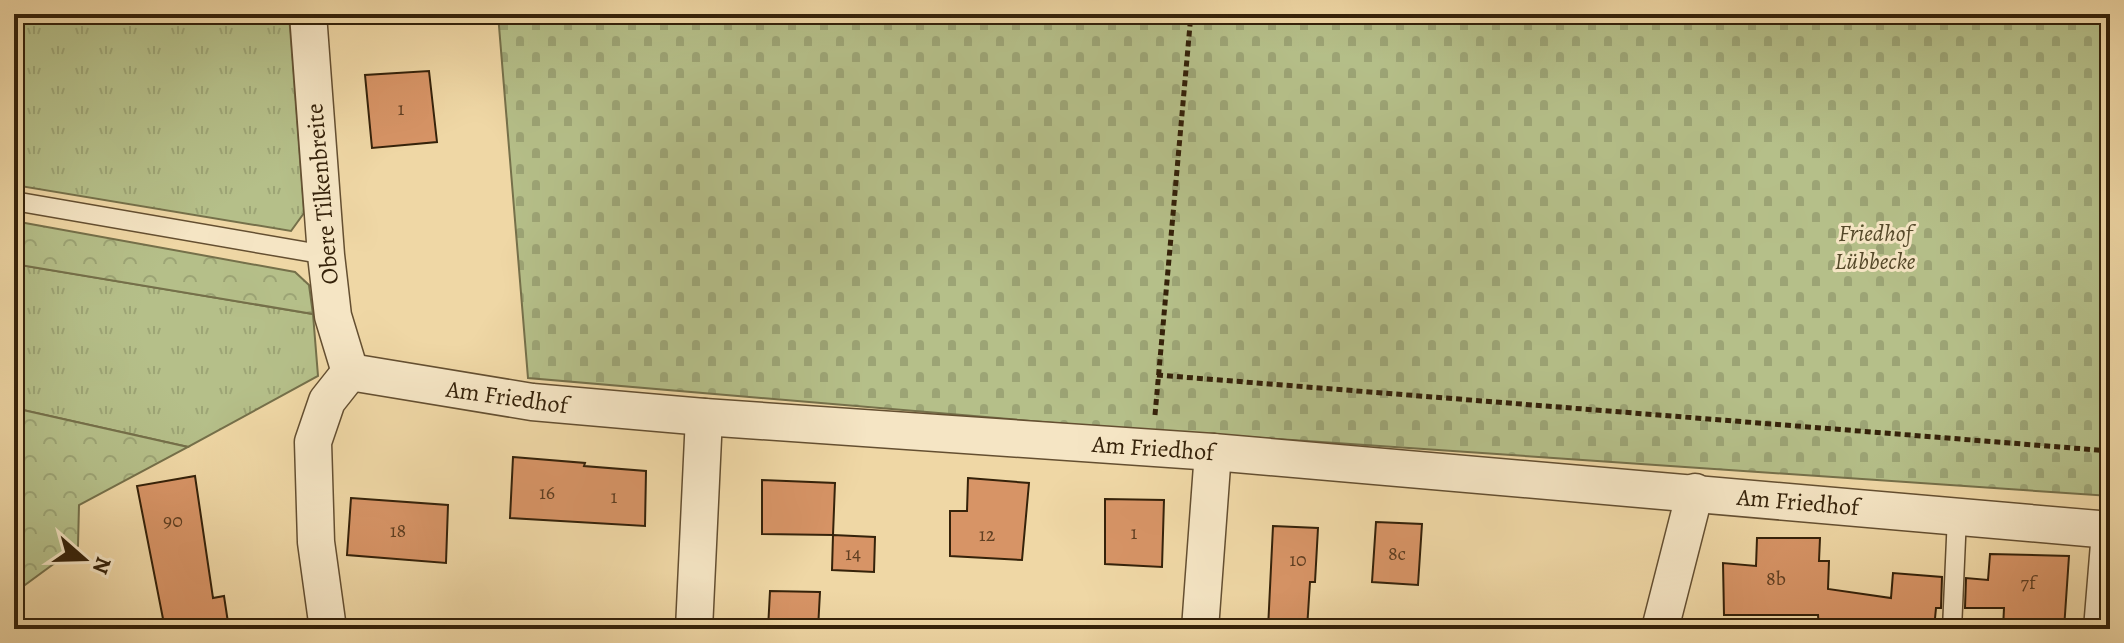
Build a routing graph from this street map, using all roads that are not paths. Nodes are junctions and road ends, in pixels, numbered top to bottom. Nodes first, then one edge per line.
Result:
1 (308, 14) edge
2 (14, 201) edge
3 (326, 255) junction
4 (350, 372) junction
5 (704, 417) junction
6 (1213, 452) junction
7 (1695, 492) junction
8 (1957, 516) junction
9 (2110, 531) edge
10 (328, 629) edge
11 (694, 629) edge
12 (1200, 629) edge
13 (1660, 629) edge
14 (1952, 629) edge
15 (2102, 629) edge

1 - 3 street, Obere Tilkenbreite
2 - 3 lane
3 - 4 street, Obere Tilkenbreite
4 - 5 street, Am Friedhof
4 - 10 street
5 - 6 street, Am Friedhof
5 - 11 street
6 - 7 street, Am Friedhof
6 - 12 street
7 - 8 street, Am Friedhof
7 - 13 street
8 - 9 street, Am Friedhof
8 - 14 lane
9 - 15 street, Am Friedhof

